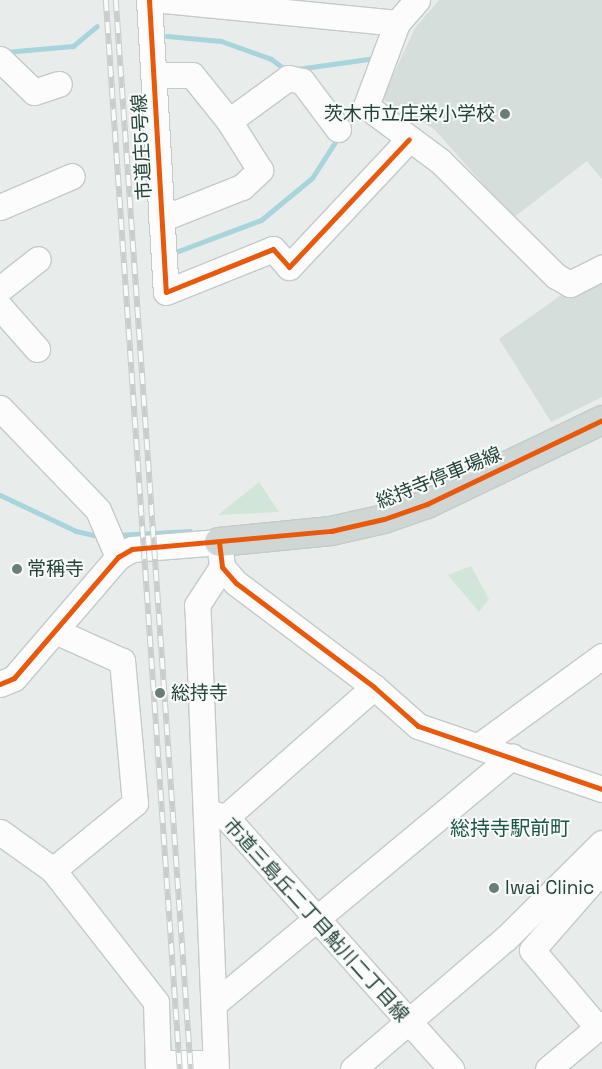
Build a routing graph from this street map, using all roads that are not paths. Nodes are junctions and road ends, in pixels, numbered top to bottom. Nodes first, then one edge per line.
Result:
1 (149, 0) edge
2 (164, 0) edge
3 (417, 0) edge
4 (397, 23) junction
5 (0, 59) edge
6 (153, 75) junction
7 (59, 84) dead end
8 (228, 121) junction
9 (338, 128) dead end
10 (409, 139) junction
11 (62, 188) dead end
12 (0, 207) edge
13 (161, 219) junction
14 (38, 259) dead end
15 (601, 266) edge
16 (0, 289) edge
17 (0, 306) edge
18 (37, 349) dead end
19 (0, 408) edge
20 (602, 420) edge
21 (220, 554) junction
22 (118, 557) junction
23 (55, 631) junction
24 (602, 656) edge
25 (0, 684) edge
26 (374, 687) junction
27 (480, 745) junction
28 (512, 756) junction
29 (602, 789) edge
30 (216, 814) junction
31 (0, 832) edge
32 (602, 843) edge
33 (53, 870) junction
34 (602, 870) edge
35 (320, 920) junction
36 (215, 1003) junction
37 (407, 1021) junction
38 (600, 1026) edge
39 (158, 1066) edge
40 (209, 1069) edge
41 (216, 1069) edge
42 (353, 1069) edge
43 (451, 1069) edge
44 (548, 1069) edge

1 - 6 street, 市道庄5号線
2 - 4 street
3 - 4 street
4 - 10 street
5 - 7 street
6 - 8 street
6 - 13 street, 市道庄5号線
8 - 9 street
8 - 13 street
10 - 13 street, 市道庄5号線
10 - 15 street
11 - 12 street
14 - 16 street
17 - 18 street
19 - 22 street
20 - 21 main road, 総持寺停車場線
21 - 22 street
21 - 26 street
21 - 30 street, 市道三島丘二丁目鮎川二丁目線
22 - 23 street
23 - 25 street
23 - 33 street
24 - 27 street
26 - 27 street
26 - 30 street
27 - 28 street
28 - 29 street
28 - 35 street
30 - 35 street, 市道三島丘二丁目鮎川二丁目線
30 - 36 street
31 - 33 street
32 - 37 street
33 - 39 street
34 - 38 street
35 - 36 street
35 - 37 street, 市道三島丘二丁目鮎川二丁目線
36 - 41 street
37 - 42 street
37 - 43 street, 市道三島丘二丁目鮎川二丁目線
38 - 44 street
39 - 40 street

